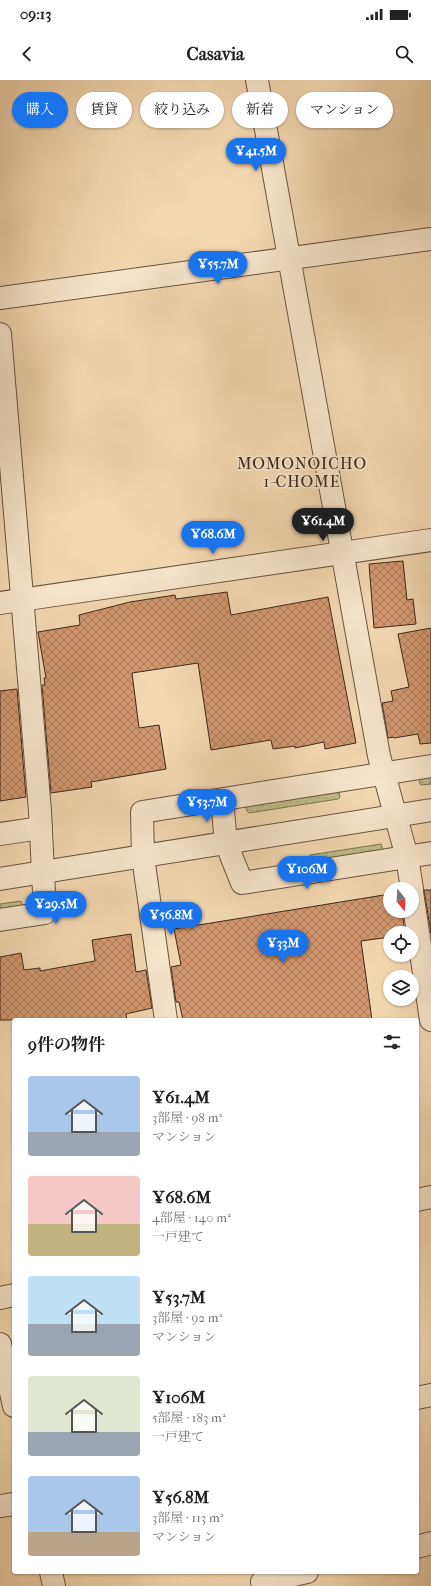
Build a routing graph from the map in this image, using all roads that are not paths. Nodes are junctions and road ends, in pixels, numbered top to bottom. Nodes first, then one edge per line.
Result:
1 (257, 80) edge
2 (431, 239) edge
3 (288, 259) junction
4 (0, 298) edge
5 (0, 334) edge
6 (431, 540) edge
7 (342, 553) junction
8 (22, 600) junction
9 (0, 603) edge
10 (431, 766) edge
11 (384, 773) junction
12 (222, 800) junction
13 (431, 810) edge
14 (396, 816) junction
15 (41, 828) junction
16 (0, 834) edge
17 (226, 843) junction
18 (431, 853) edge
19 (143, 857) junction
20 (407, 857) junction
21 (44, 872) junction
22 (0, 879) edge
23 (411, 882) edge
24 (416, 918) edge
25 (0, 920) edge
26 (166, 1018) edge
27 (431, 1020) edge
28 (431, 1197) edge
29 (419, 1200) edge
30 (12, 1295) edge
31 (0, 1298) edge
32 (0, 1344) edge
33 (431, 1395) edge
34 (12, 1397) edge
35 (419, 1398) edge
36 (12, 1504) edge
37 (0, 1506) edge
38 (431, 1543) edge
39 (419, 1546) edge
40 (51, 1574) edge
41 (296, 1574) edge
42 (261, 1580) edge
43 (54, 1586) edge

1 - 3 street
2 - 3 street
3 - 4 street
3 - 7 street
5 - 8 street
6 - 7 street
7 - 8 street
7 - 11 street
8 - 9 street
8 - 15 street
10 - 11 street
11 - 12 street
11 - 14 street
12 - 17 street
12 - 19 street
13 - 14 street
14 - 17 street
14 - 20 street
15 - 16 street
15 - 21 street
17 - 19 street
17 - 20 street
18 - 20 street
19 - 21 street
19 - 26 street
20 - 23 street
21 - 22 street
21 - 25 street
24 - 27 street
28 - 29 street
30 - 31 street
32 - 34 street
33 - 35 street
36 - 37 street
38 - 39 street
40 - 43 street
41 - 42 street

